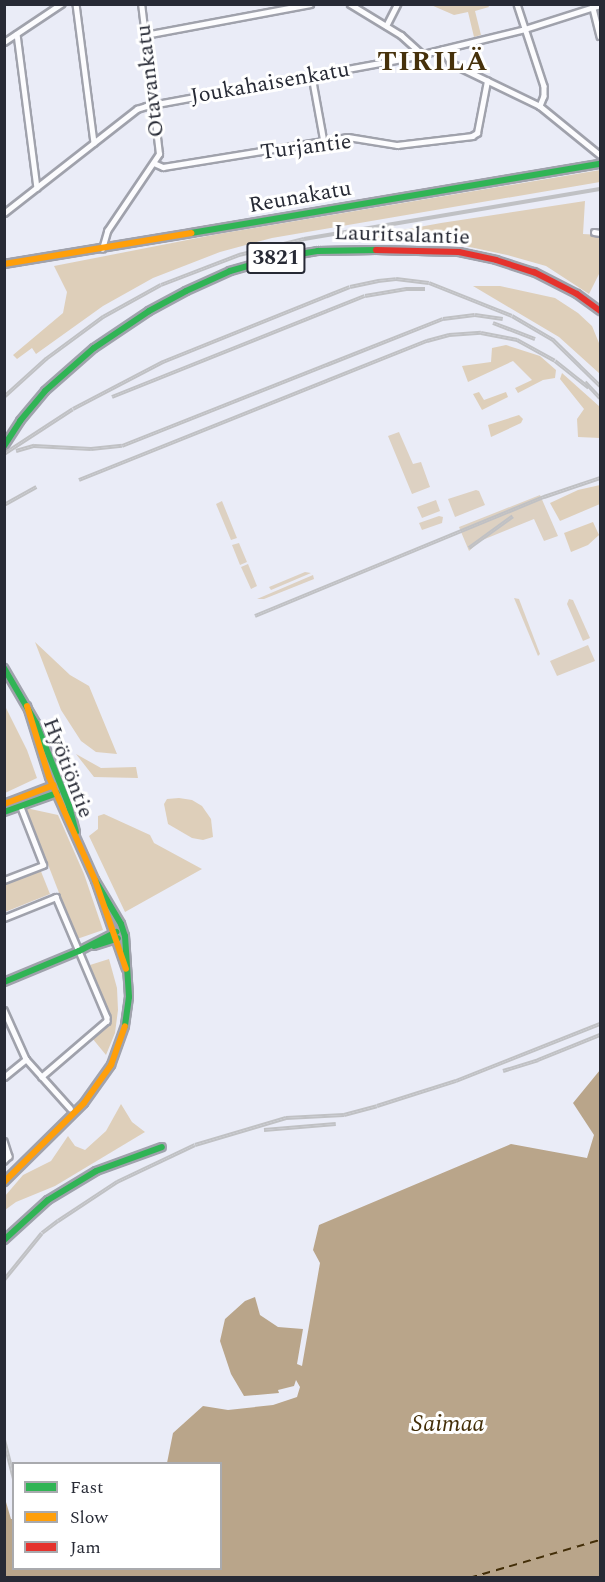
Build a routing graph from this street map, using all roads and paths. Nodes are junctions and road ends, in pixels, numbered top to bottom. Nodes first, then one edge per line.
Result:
1 (61, 4) edge
2 (76, 4) edge
3 (141, 4) edge
4 (310, 4) edge
5 (350, 4) edge
6 (397, 4) edge
7 (517, 4) edge
8 (600, 5) edge
9 (592, 6) edge
10 (386, 26) junction
11 (525, 29) junction
12 (17, 34) junction
13 (145, 35) junction
14 (600, 36) edge
15 (4, 42) edge
16 (443, 49) junction
17 (421, 53) junction
18 (312, 76) junction
19 (487, 81) junction
20 (153, 104) junction
21 (540, 106) junction
22 (324, 142) junction
23 (94, 143) junction
24 (600, 155) edge
25 (154, 163) junction
26 (600, 164) edge
27 (37, 188) junction
28 (4, 213) edge
29 (594, 232) dead end
30 (600, 232) edge
31 (102, 249) junction
32 (4, 264) edge
33 (600, 311) edge
34 (4, 446) edge
35 (4, 668) edge
36 (27, 706) junction
37 (60, 784) junction
38 (52, 785) junction
39 (64, 793) junction
40 (56, 794) junction
41 (4, 804) edge
42 (20, 805) junction
43 (4, 812) edge
44 (78, 842) junction
45 (4, 880) edge
46 (95, 880) junction
47 (4, 918) edge
48 (123, 929) junction
49 (116, 936) junction
50 (79, 951) junction
51 (129, 981) junction
52 (4, 982) edge
53 (4, 1010) edge
54 (26, 1059) junction
55 (4, 1077) edge
56 (42, 1077) junction
57 (70, 1108) dead end
58 (4, 1141) edge
59 (162, 1147) dead end
60 (7, 1160) edge
61 (4, 1182) edge
62 (4, 1240) edge

1 - 12 street
2 - 23 street
3 - 13 street, Otavankatu
4 - 13 street
5 - 10 street
6 - 10 street
7 - 11 street
8 - 9 street, Joukahaisenkatu
9 - 11 street, Joukahaisenkatu
9 - 14 street
10 - 17 street
11 - 16 street, Joukahaisenkatu
11 - 21 street
12 - 15 street
12 - 27 street
13 - 20 street, Otavankatu
16 - 17 street, Joukahaisenkatu
16 - 19 street
17 - 18 street, Joukahaisenkatu
18 - 20 street, Joukahaisenkatu
18 - 22 street
19 - 21 street
19 - 22 street, Turjantie
20 - 23 street, Joukahaisenkatu
20 - 25 street, Otavankatu
21 - 24 street
22 - 25 street, Turjantie
23 - 27 street, Joukahaisenkatu
25 - 31 street, Otavankatu
26 - 31 main road, Reunakatu
27 - 28 street, Joukahaisenkatu
29 - 30 street
31 - 32 main road, Reunakatu
33 - 34 main road, Lauritsalantie / 3821
35 - 36 main road, Hyötiöntie
36 - 37 main road, Hyötiöntie
36 - 38 main road, Hyötiöntie
37 - 38 main road
37 - 39 main road, Hyötiöntie
38 - 40 main road, Hyötiöntie
38 - 41 main road
39 - 40 main road
39 - 44 main road, Hyötiöntie
40 - 42 main road
40 - 44 main road, Hyötiöntie
42 - 43 main road
42 - 45 street
44 - 46 main road, Hyötiöntie
46 - 48 main road, Hyötiöntie
46 - 49 main road, Hyötiöntie
47 - 50 street
48 - 49 main road
48 - 51 main road, Hyötiöntie
49 - 50 main road
49 - 51 main road, Hyötiöntie
50 - 52 main road
50 - 56 street
51 - 61 main road, Hyötiöntie
53 - 54 street
54 - 55 street
54 - 56 street
56 - 57 street
58 - 60 street
59 - 62 main road

